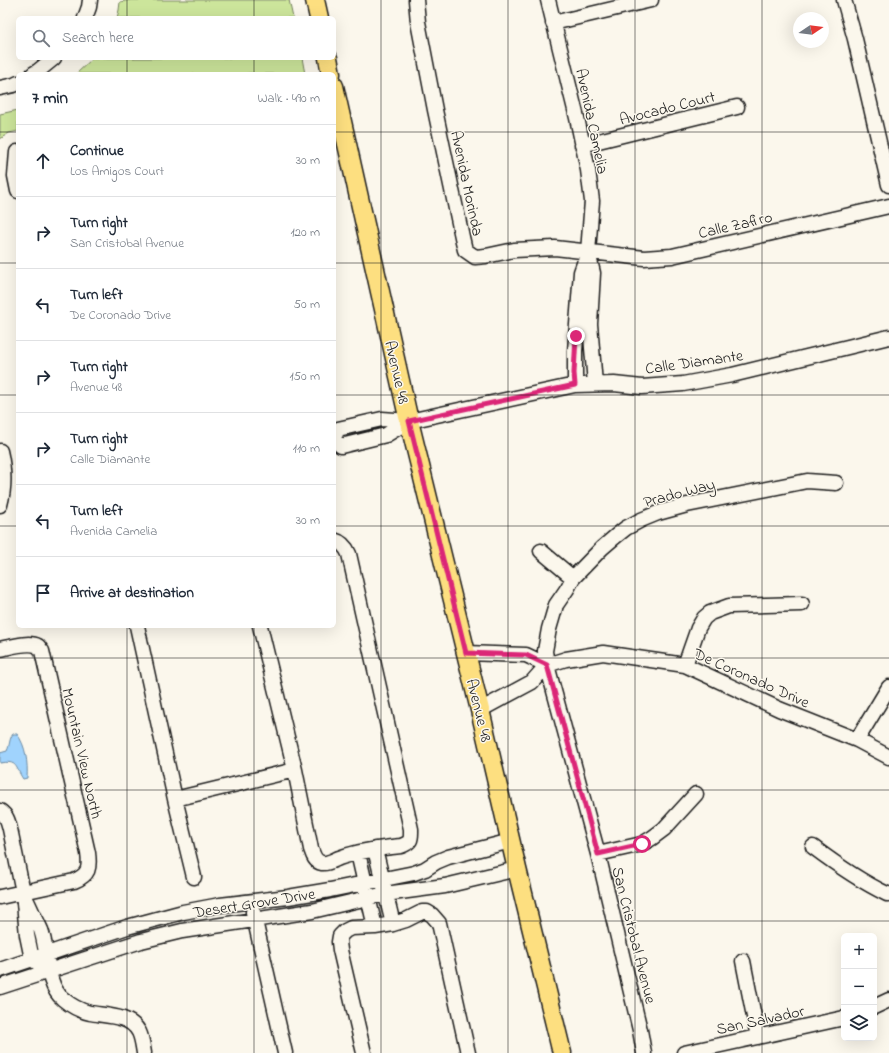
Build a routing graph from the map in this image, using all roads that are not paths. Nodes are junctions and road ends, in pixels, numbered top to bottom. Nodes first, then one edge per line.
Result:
1 (90, 0) edge
2 (315, 0) edge
3 (416, 0) edge
4 (548, 0) edge
5 (651, 0) edge
6 (844, 0) edge
7 (86, 16) edge
8 (319, 16) edge
9 (553, 23) junction
10 (52, 60) edge
11 (328, 60) edge
12 (36, 72) edge
13 (331, 72) edge
14 (16, 84) edge
15 (0, 88) edge
16 (336, 95) edge
17 (737, 107) dead end
18 (582, 145) junction
19 (16, 160) edge
20 (16, 184) edge
21 (889, 185) edge
22 (889, 206) edge
23 (588, 252) junction
24 (576, 336) junction
25 (591, 336) junction
26 (889, 337) edge
27 (595, 384) junction
28 (575, 385) junction
29 (409, 421) junction
30 (336, 432) edge
31 (336, 442) edge
32 (0, 451) edge
33 (836, 484) dead end
34 (0, 505) edge
35 (336, 541) edge
36 (541, 552) dead end
37 (573, 578) junction
38 (802, 604) dead end
39 (138, 628) edge
40 (260, 628) edge
41 (0, 649) edge
42 (466, 653) junction
43 (547, 665) junction
44 (685, 665) junction
45 (889, 687) edge
46 (480, 710) junction
47 (857, 740) junction
48 (889, 757) edge
49 (295, 770) junction
50 (696, 794) dead end
51 (175, 799) junction
52 (0, 811) edge
53 (511, 842) junction
54 (813, 847) dead end
55 (375, 849) junction
56 (358, 853) junction
57 (598, 854) junction
58 (518, 869) junction
59 (414, 873) junction
60 (194, 876) dead end
61 (382, 879) junction
62 (365, 883) junction
63 (417, 889) junction
64 (23, 892) junction
65 (385, 894) junction
66 (889, 894) edge
67 (0, 897) edge
68 (368, 898) junction
69 (252, 901) junction
70 (254, 920) junction
71 (392, 924) junction
72 (375, 927) junction
73 (47, 954) junction
74 (32, 959) junction
75 (742, 961) dead end
76 (0, 970) edge
77 (49, 971) junction
78 (0, 987) edge
79 (889, 1000) edge
80 (877, 1006) edge
81 (841, 1019) edge
82 (758, 1037) junction
83 (644, 1052) edge
84 (144, 1053) edge
85 (285, 1053) edge
86 (364, 1053) edge
87 (468, 1053) edge
88 (562, 1053) edge
89 (684, 1053) edge

1 - 7 street
2 - 8 main road
3 - 23 street, Avenida Morinda
4 - 9 street, Avenida Camelia
5 - 9 street
6 - 21 street
9 - 18 street, Avenida Camelia
10 - 12 street
11 - 13 main road
14 - 15 street
16 - 29 main road, Avenue 48
17 - 18 street, Avocado Court
18 - 23 street, Avenida Camelia
19 - 20 street
22 - 23 street, Calle Zafiro
23 - 24 street, Avenida Camelia
23 - 25 street, Avenida Camelia
24 - 25 street
24 - 28 street, Avenida Camelia
25 - 27 street, Avenida Camelia
26 - 27 street, Calle Diamante
27 - 28 street, Calle Diamante
28 - 29 street, Calle Diamante
29 - 30 street
29 - 31 street
29 - 42 main road, Avenue 48
32 - 34 street
33 - 37 street, Prado Way
35 - 55 street
36 - 37 street
37 - 43 street, Prado Way
38 - 44 street
39 - 51 street
40 - 49 street
41 - 64 street, Mountain View North
42 - 43 street
42 - 46 main road, Avenue 48
43 - 44 street, De Coronado Drive
43 - 46 street
43 - 57 street, San Cristobal Avenue
44 - 47 street, De Coronado Drive
45 - 47 street
46 - 53 main road, Avenue 48
47 - 48 street, De Coronado Drive
49 - 51 street
49 - 56 street
50 - 57 street
51 - 60 street
52 - 64 street
53 - 58 main road, Avenue 48
53 - 59 street, Desert Grove Drive
54 - 66 street
55 - 56 street
55 - 61 street
56 - 62 street
57 - 83 street, San Cristobal Avenue
58 - 63 street, Desert Grove Drive
58 - 88 main road, Avenue 48
59 - 61 street, Desert Grove Drive
59 - 63 street
61 - 62 street, Desert Grove Drive
61 - 65 street
62 - 68 street
62 - 69 street, Desert Grove Drive
63 - 65 street, Desert Grove Drive
64 - 67 street
64 - 73 street
64 - 74 street
65 - 68 street, Desert Grove Drive
65 - 71 street
68 - 70 street, Desert Grove Drive
68 - 72 street
69 - 70 street
69 - 73 street, Desert Grove Drive
70 - 77 street, Desert Grove Drive
70 - 85 street
71 - 72 street
71 - 87 street
72 - 86 street
73 - 74 street, Desert Grove Drive
73 - 77 street
74 - 76 street, Desert Grove Drive
74 - 77 street
75 - 82 street
77 - 78 street, Desert Grove Drive
77 - 84 street
79 - 80 street
81 - 82 street, San Salvador
82 - 89 street, San Salvador

